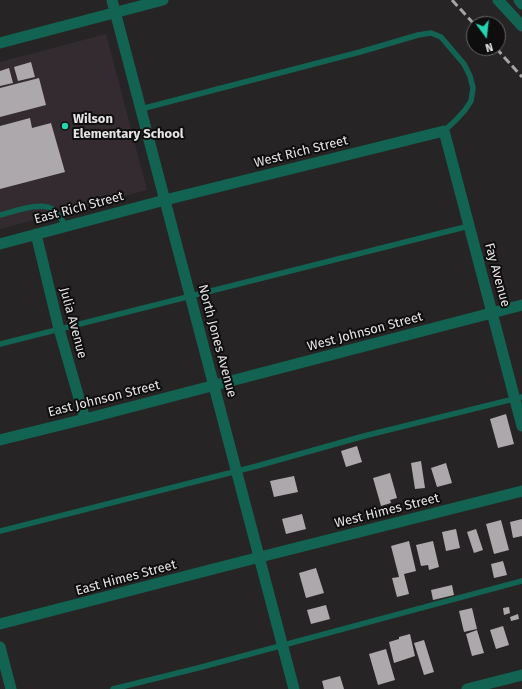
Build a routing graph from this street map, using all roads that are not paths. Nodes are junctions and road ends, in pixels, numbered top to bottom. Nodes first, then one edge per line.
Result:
1 (112, 0) edge
2 (163, 0) edge
3 (498, 0) edge
4 (519, 0) edge
5 (522, 4) edge
6 (115, 12) junction
7 (522, 26) edge
8 (0, 43) edge
9 (141, 108) junction
10 (444, 131) junction
11 (165, 200) junction
12 (0, 215) edge
13 (469, 226) junction
14 (66, 227) junction
15 (36, 234) junction
16 (0, 244) edge
17 (190, 296) junction
18 (522, 305) edge
19 (493, 313) junction
20 (59, 329) junction
21 (0, 344) edge
22 (214, 385) junction
23 (519, 398) edge
24 (85, 419) junction
25 (522, 426) edge
26 (0, 440) edge
27 (237, 471) junction
28 (522, 491) edge
29 (0, 531) edge
30 (260, 557) junction
31 (522, 581) edge
32 (0, 624) edge
33 (283, 645) junction
34 (0, 647) edge
35 (522, 675) edge
36 (11, 689) edge
37 (113, 689) edge
38 (294, 689) edge
39 (467, 689) edge

1 - 6 street, North Jones Avenue
2 - 6 street
3 - 7 street
4 - 5 street
6 - 8 street
6 - 9 street, North Jones Avenue
9 - 10 lane
9 - 11 street, North Jones Avenue
10 - 11 street, West Rich Street
10 - 13 street, Fay Avenue
11 - 14 street, East Rich Street
11 - 17 street, North Jones Avenue
12 - 14 lane
13 - 17 lane
13 - 19 street, Fay Avenue
14 - 15 street, East Rich Street
15 - 16 street, East Rich Street
15 - 20 street, Julia Avenue
17 - 20 lane
17 - 22 street, North Jones Avenue
18 - 19 street, West Johnson Street
19 - 22 street, West Johnson Street
19 - 23 street, Fay Avenue
20 - 21 lane
20 - 24 street, Julia Avenue
22 - 24 street, East Johnson Street
22 - 27 street, North Jones Avenue
23 - 25 street, Fay Avenue
23 - 27 lane
24 - 26 street, East Johnson Street
27 - 29 lane
27 - 30 street, North Jones Avenue
28 - 30 street, West Himes Street
30 - 32 street, East Himes Street
30 - 33 street, North Jones Avenue
31 - 33 lane
33 - 37 lane
33 - 38 street, North Jones Avenue
34 - 36 street
35 - 39 street

